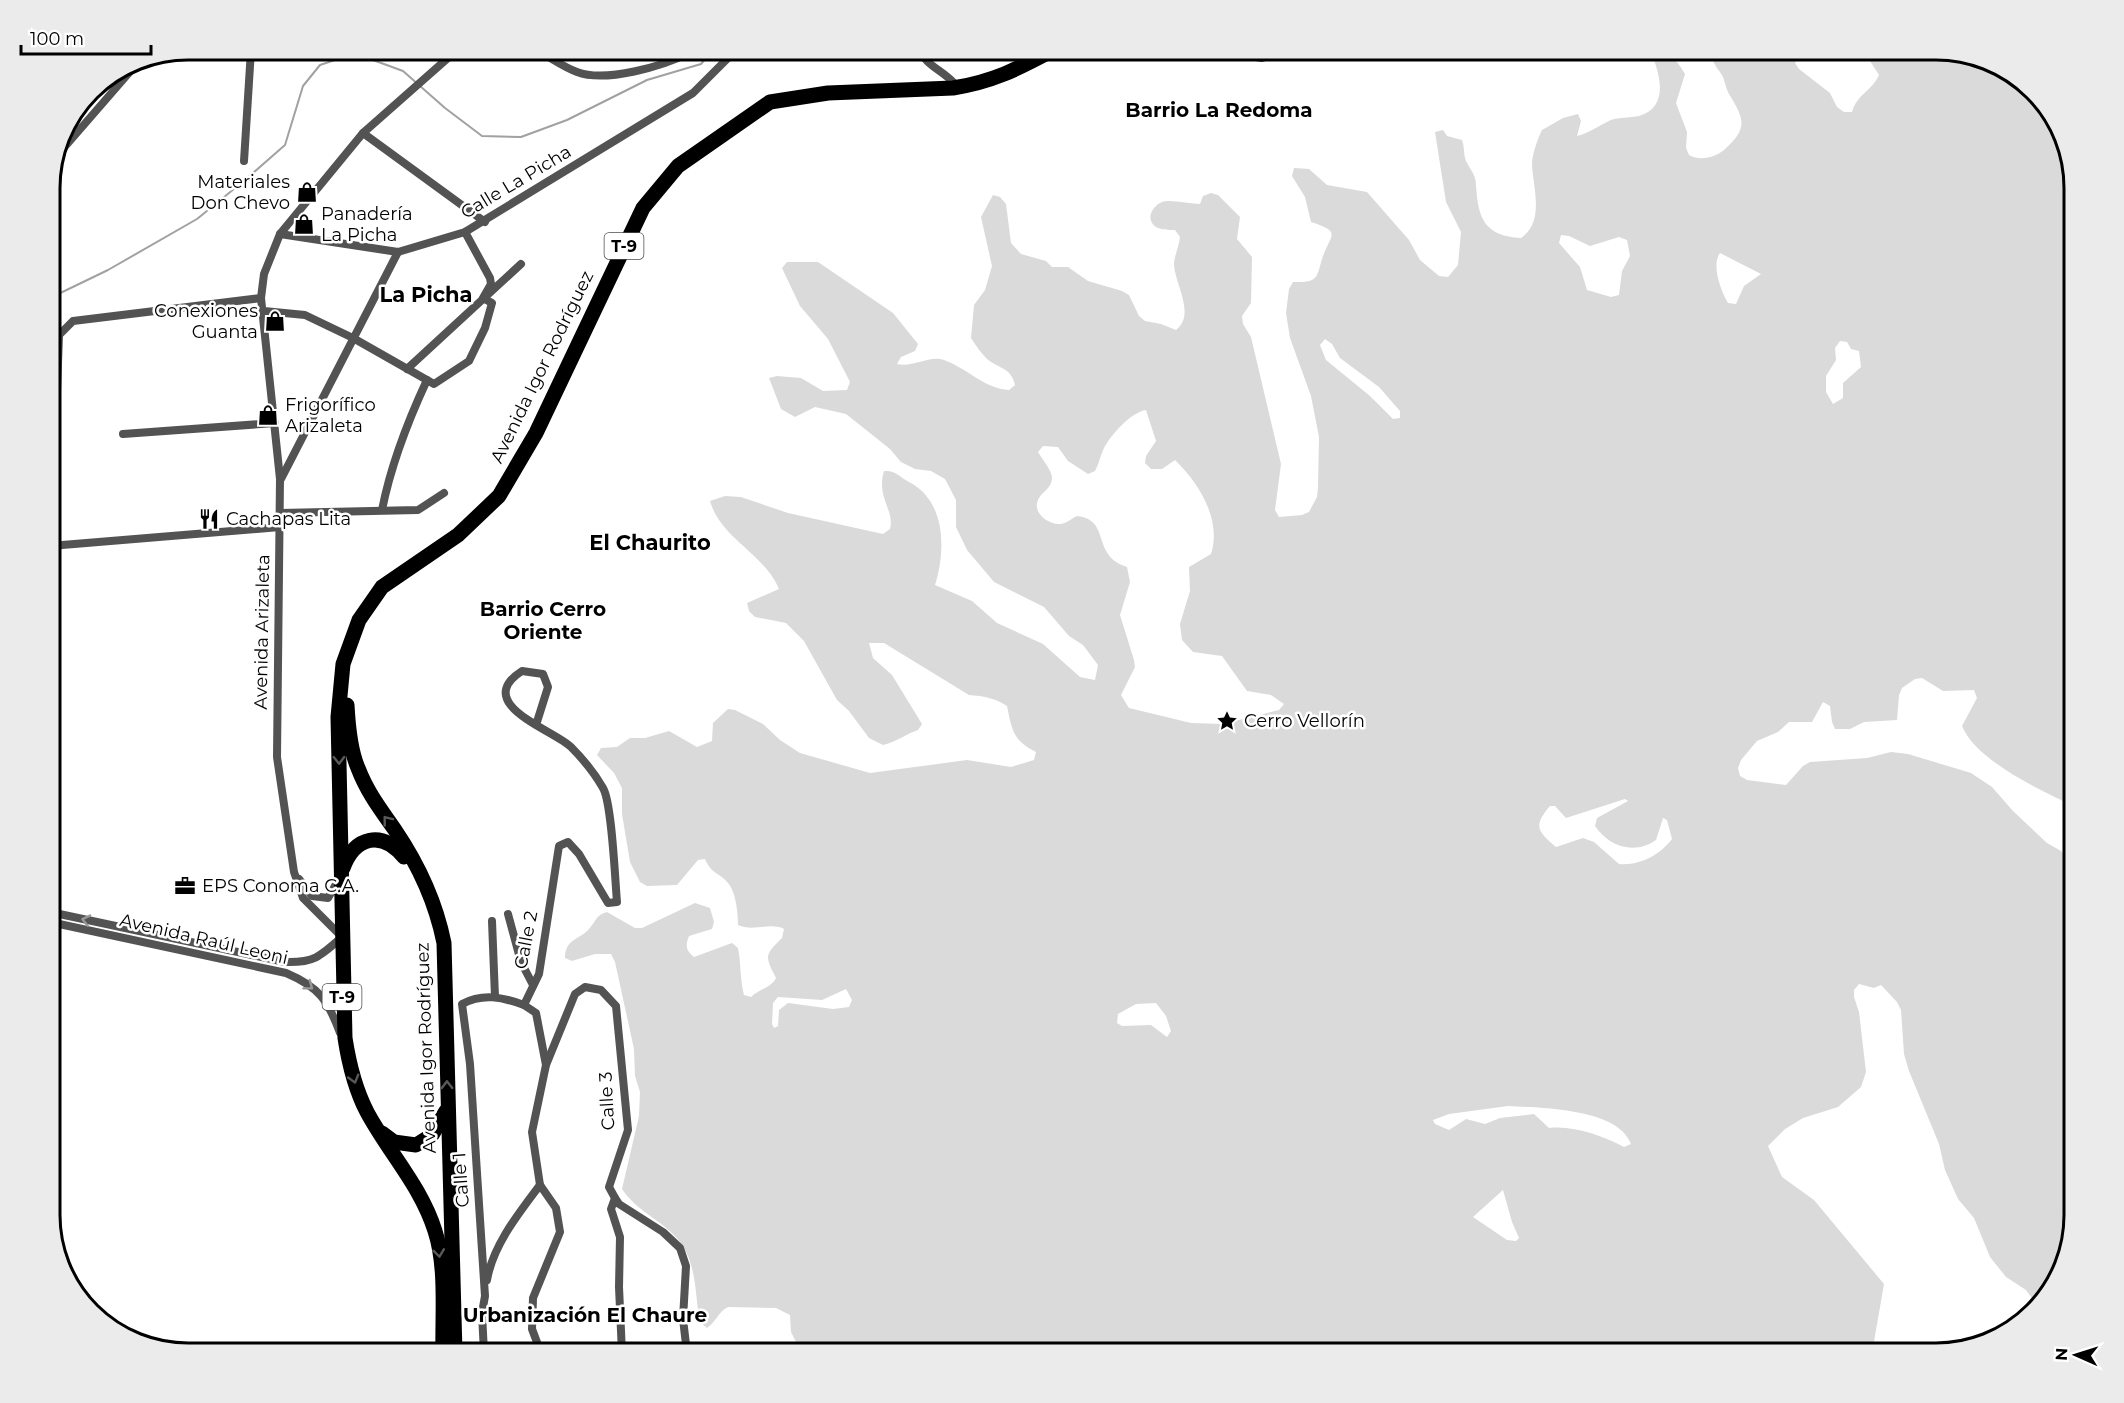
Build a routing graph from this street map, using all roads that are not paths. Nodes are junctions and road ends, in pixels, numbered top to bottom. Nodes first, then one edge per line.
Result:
1 (250, 60) edge
2 (446, 60) edge
3 (554, 60) edge
4 (675, 60) edge
5 (726, 60) edge
6 (926, 60) edge
7 (1034, 60) edge
8 (1034, 60) edge
9 (1023, 66) junction
10 (127, 76) edge
11 (953, 88) junction
12 (363, 133) junction
13 (68, 144) edge
14 (244, 161) dead end
15 (485, 222) junction
16 (465, 232) junction
17 (280, 234) junction
18 (398, 252) junction
19 (520, 264) dead end
20 (261, 298) junction
21 (483, 298) junction
22 (264, 311) junction
23 (60, 334) edge
24 (354, 338) junction
25 (407, 369) junction
26 (427, 380) junction
27 (275, 423) junction
28 (123, 434) dead end
29 (280, 479) junction
30 (444, 493) dead end
31 (382, 510) junction
32 (280, 513) junction
33 (280, 526) junction
34 (60, 545) edge
35 (359, 620) junction
36 (536, 725) junction
37 (294, 872) junction
38 (341, 875) junction
39 (427, 888) junction
40 (60, 914) edge
41 (508, 914) dead end
42 (492, 921) dead end
43 (60, 924) edge
44 (342, 937) junction
45 (533, 985) junction
46 (495, 997) junction
47 (524, 1005) junction
48 (347, 1050) junction
49 (546, 1065) junction
50 (447, 1108) junction
51 (380, 1131) junction
52 (540, 1185) junction
53 (615, 1198) junction
54 (485, 1296) junction
55 (443, 1343) edge
56 (456, 1343) edge
57 (484, 1343) edge
58 (537, 1343) edge
59 (622, 1343) edge
60 (686, 1343) edge

1 - 14 street
2 - 12 street, Avenida Arizaleta
3 - 4 street
5 - 15 street, Calle La Picha
6 - 11 street
7 - 9 highway, Avenida Igor Rodríguez / T-9
8 - 9 highway, Avenida Igor Rodríguez / T-9
9 - 11 highway, Avenida Igor Rodríguez / T-9
10 - 13 street
11 - 35 highway, Avenida Igor Rodríguez / T-9
12 - 15 street
12 - 17 street, Avenida Arizaleta
15 - 16 street, Calle La Picha
16 - 18 street, Calle La Picha
16 - 21 street
17 - 18 street, Calle La Picha
17 - 20 street, Avenida Arizaleta
18 - 24 street
19 - 21 street
20 - 22 street, Avenida Arizaleta
20 - 23 street
21 - 25 street
21 - 26 street
22 - 24 street
22 - 27 street, Avenida Arizaleta
24 - 25 street
24 - 29 street
25 - 26 street
26 - 31 street
27 - 28 street
27 - 29 street, Avenida Arizaleta
29 - 32 street, Avenida Arizaleta
30 - 31 street
31 - 32 street
32 - 33 street, Avenida Arizaleta
33 - 34 street
33 - 37 street, Avenida Arizaleta
35 -> 38 highway, Avenida Igor Rodríguez / T-9
39 -> 35 highway, Avenida Igor Rodríguez / T-9
36 - 36 street, Calle 2
36 - 45 street, Calle 2
37 - 38 street
37 - 44 street, Avenida Arizaleta
38 - 39 highway, T-9
38 - 44 highway, Avenida Igor Rodríguez / T-9
50 -> 39 highway, Avenida Igor Rodríguez / T-9
44 -> 40 street, Avenida Raúl Leoni
41 - 45 street
42 - 46 street
43 -> 48 street, Avenida Raúl Leoni
44 - 48 highway, Avenida Igor Rodríguez / T-9
45 - 47 street, Calle 2
46 - 47 street
46 - 54 street, Calle 1
47 - 49 street
48 -> 51 highway, Avenida Igor Rodríguez / T-9
49 - 52 street
49 - 53 street, Calle 3
50 - 51 highway
50 - 56 highway, Avenida Igor Rodríguez / T-9
51 -> 55 highway, Avenida Igor Rodríguez / T-9
52 - 54 street
52 - 58 street
53 - 59 street, Calle 3
53 - 60 street
54 - 57 street, Calle 1

